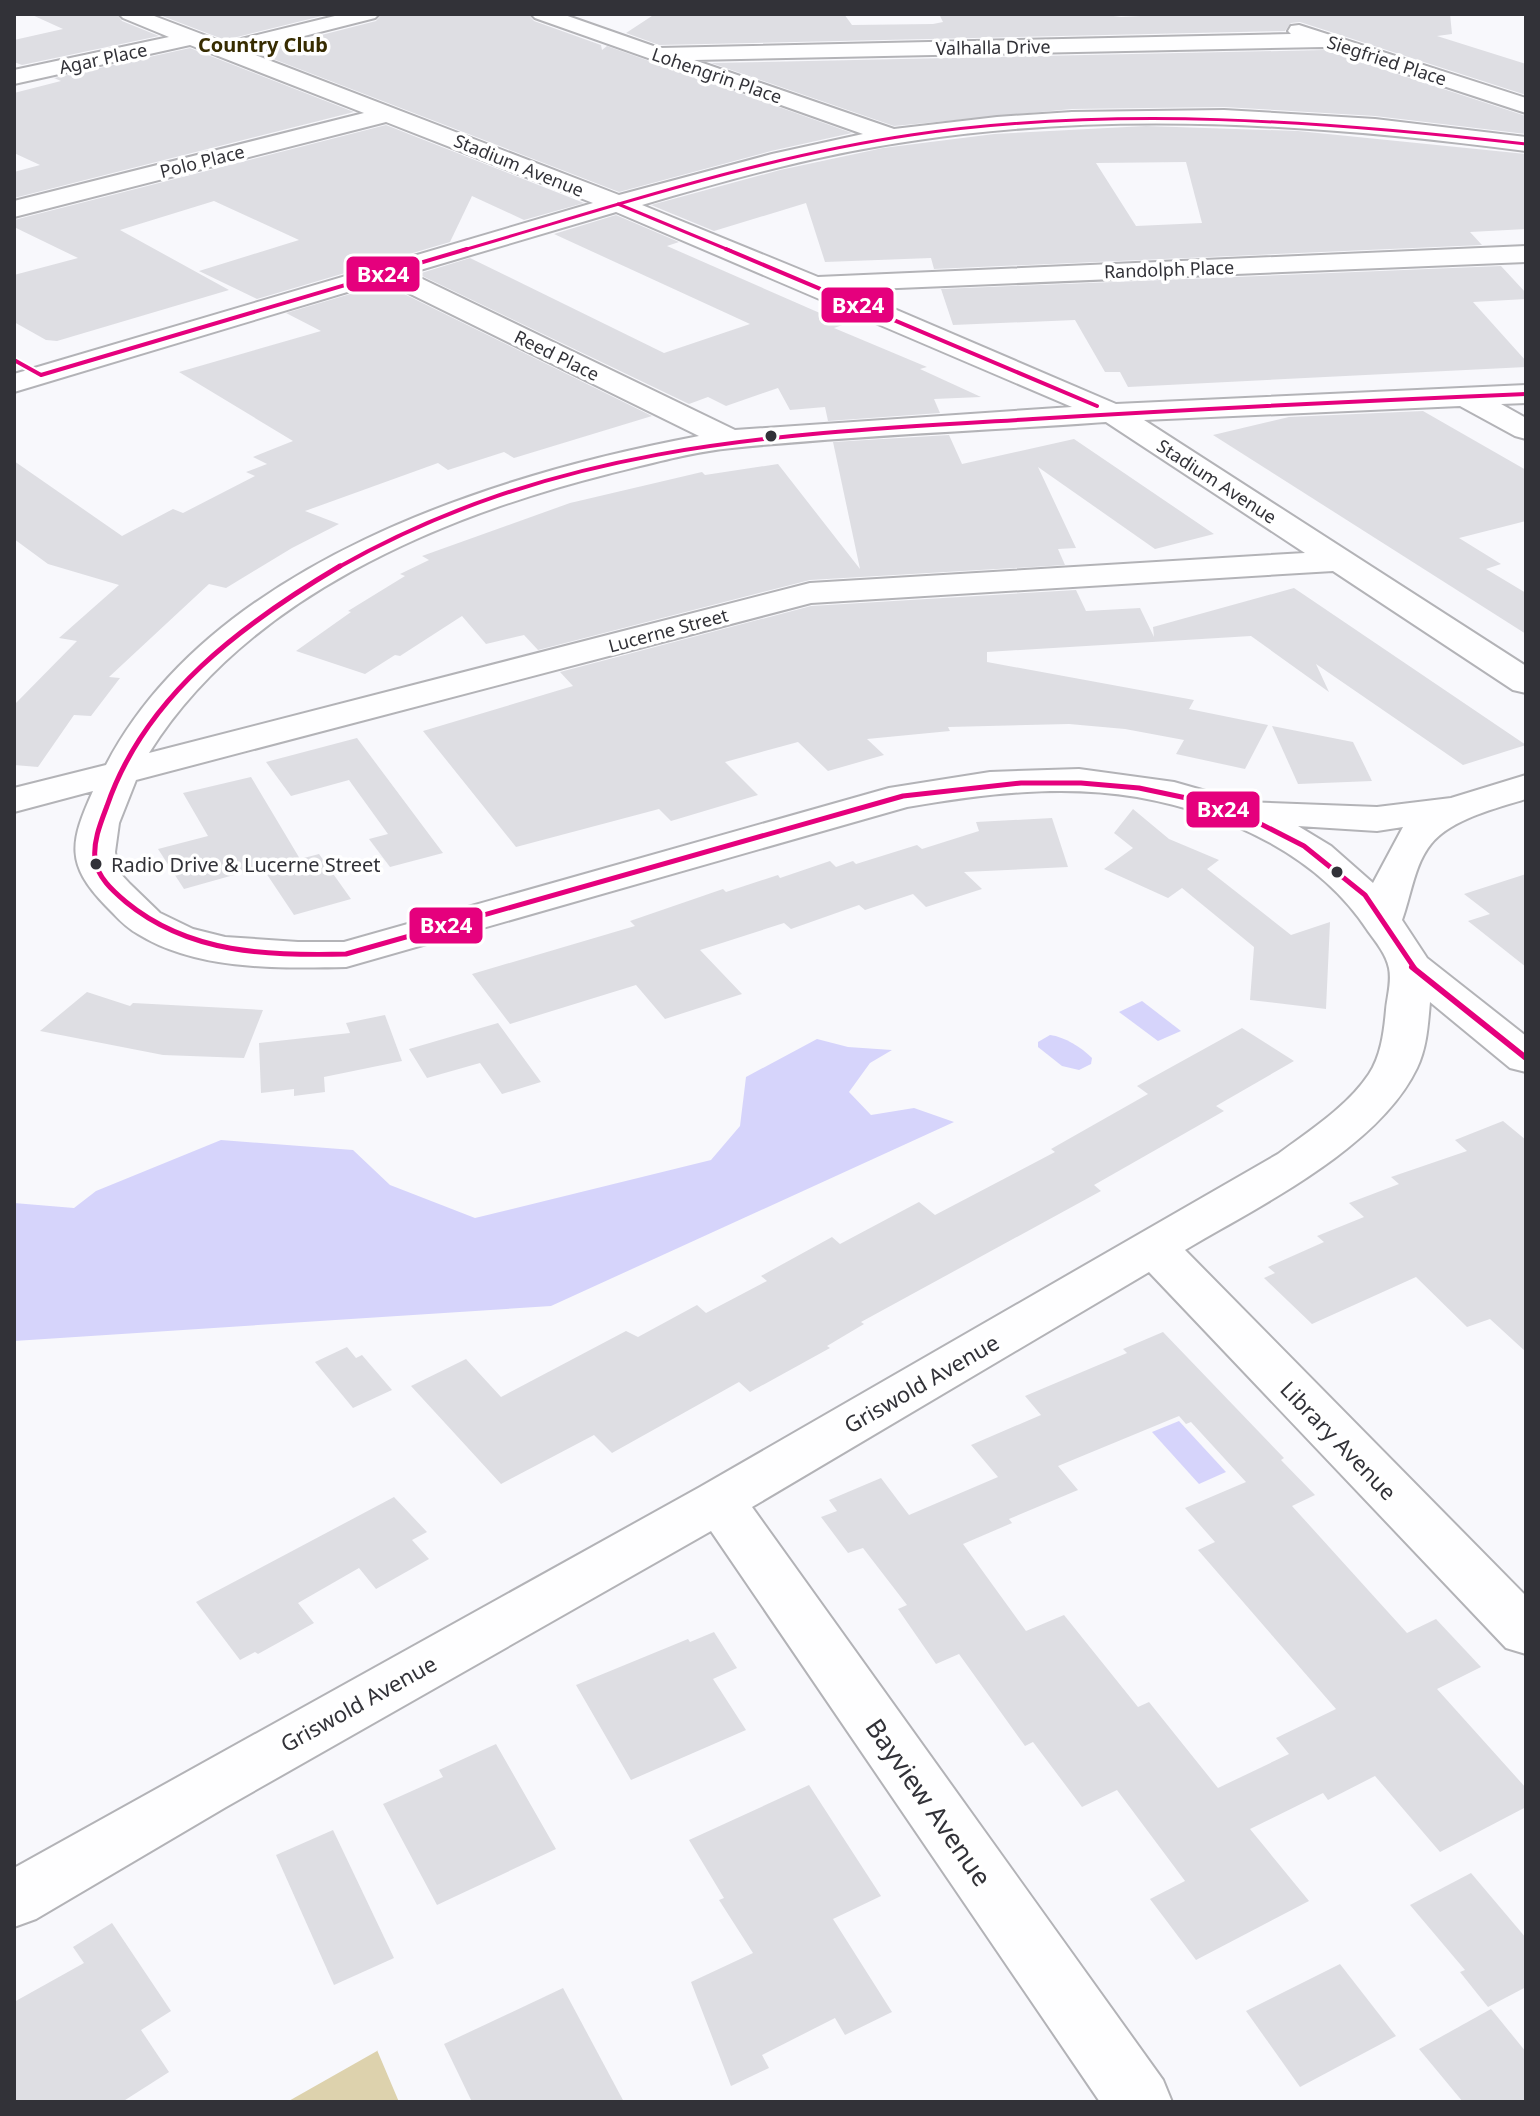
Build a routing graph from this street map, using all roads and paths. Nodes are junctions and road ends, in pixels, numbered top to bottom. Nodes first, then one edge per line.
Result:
1 (130, 14) edge
2 (368, 14) edge
3 (542, 14) edge
4 (1260, 18) dead end
5 (192, 38) junction
6 (1326, 40) junction
7 (224, 50) junction
8 (660, 54) junction
9 (14, 77) edge
10 (1526, 106) edge
11 (390, 114) junction
12 (892, 136) junction
13 (1526, 144) edge
14 (618, 204) junction
15 (14, 209) edge
16 (1526, 254) edge
17 (385, 271) junction
18 (813, 284) junction
19 (14, 360) edge
20 (28, 379) edge
21 (1526, 394) edge
22 (1464, 396) junction
23 (1112, 413) junction
24 (1526, 430) edge
25 (730, 439) junction
26 (1339, 561) junction
27 (1526, 682) edge
28 (119, 774) junction
29 (1526, 786) edge
30 (14, 800) edge
31 (1226, 809) junction
32 (1456, 809) junction
33 (1317, 854) junction
34 (1383, 918) junction
35 (1410, 965) junction
36 (1526, 1058) edge
37 (1153, 1247) junction
38 (719, 1501) junction
39 (1526, 1632) edge
40 (14, 1900) edge
41 (1139, 2102) edge

1 - 5 street, Stadium Avenue
2 - 7 street
3 - 8 street, Lohengrin Place
4 - 6 street, Siegfried Place
5 - 7 street, Stadium Avenue
5 - 9 street, Agar Place
6 - 8 street, Valhalla Drive
6 - 10 street, Siegfried Place
7 - 11 street, Stadium Avenue
8 - 12 street, Lohengrin Place
11 - 14 street, Stadium Avenue
11 - 15 street, Polo Place
12 - 13 street
12 - 14 street
14 - 17 street
14 - 18 street, Stadium Avenue
16 - 18 street, Randolph Place
17 - 20 street
17 - 25 street, Reed Place
18 - 23 street, Stadium Avenue
19 - 20 street
21 - 22 street
22 - 23 street
22 - 24 street
23 - 25 street
23 - 26 street, Stadium Avenue
25 - 28 street
26 - 27 street, Stadium Avenue
26 - 28 street, Lucerne Street
28 - 30 street, Lucerne Street
28 - 31 street
29 - 32 street
31 - 32 street
31 - 33 street
32 - 33 street
32 - 34 street
33 - 34 street
34 - 35 street
35 - 36 street
35 - 37 street, Griswold Avenue
37 - 38 street, Griswold Avenue
37 - 39 street, Library Avenue
38 - 40 street, Griswold Avenue
38 - 41 street, Bayview Avenue

